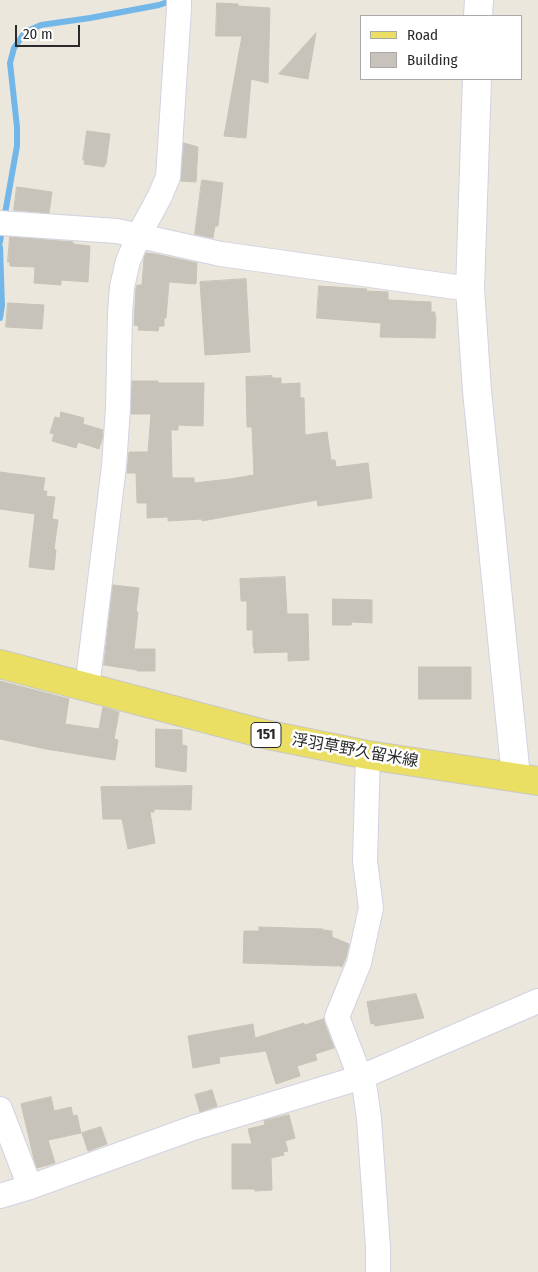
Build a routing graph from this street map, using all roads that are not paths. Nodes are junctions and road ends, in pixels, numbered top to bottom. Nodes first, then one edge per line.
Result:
1 (479, 0) edge
2 (179, 5) edge
3 (478, 15) edge
4 (476, 80) edge
5 (5, 224) edge
6 (139, 236) junction
7 (470, 289) junction
8 (0, 664) edge
9 (87, 688) junction
10 (368, 755) junction
11 (527, 779) edge
12 (538, 1001) edge
13 (359, 1078) junction
14 (0, 1109) edge
15 (30, 1188) junction
16 (0, 1196) edge
17 (378, 1272) edge

1 - 3 street
2 - 6 street
4 - 7 street
5 - 6 street
6 - 7 street
6 - 9 street
7 - 11 street
8 - 9 main road, 浮羽草野久留米線 / 151
9 - 10 main road, 浮羽草野久留米線 / 151
10 - 11 main road, 浮羽草野久留米線 / 151
10 - 13 street
12 - 13 street
13 - 15 street
13 - 17 street
14 - 15 street
15 - 16 street

